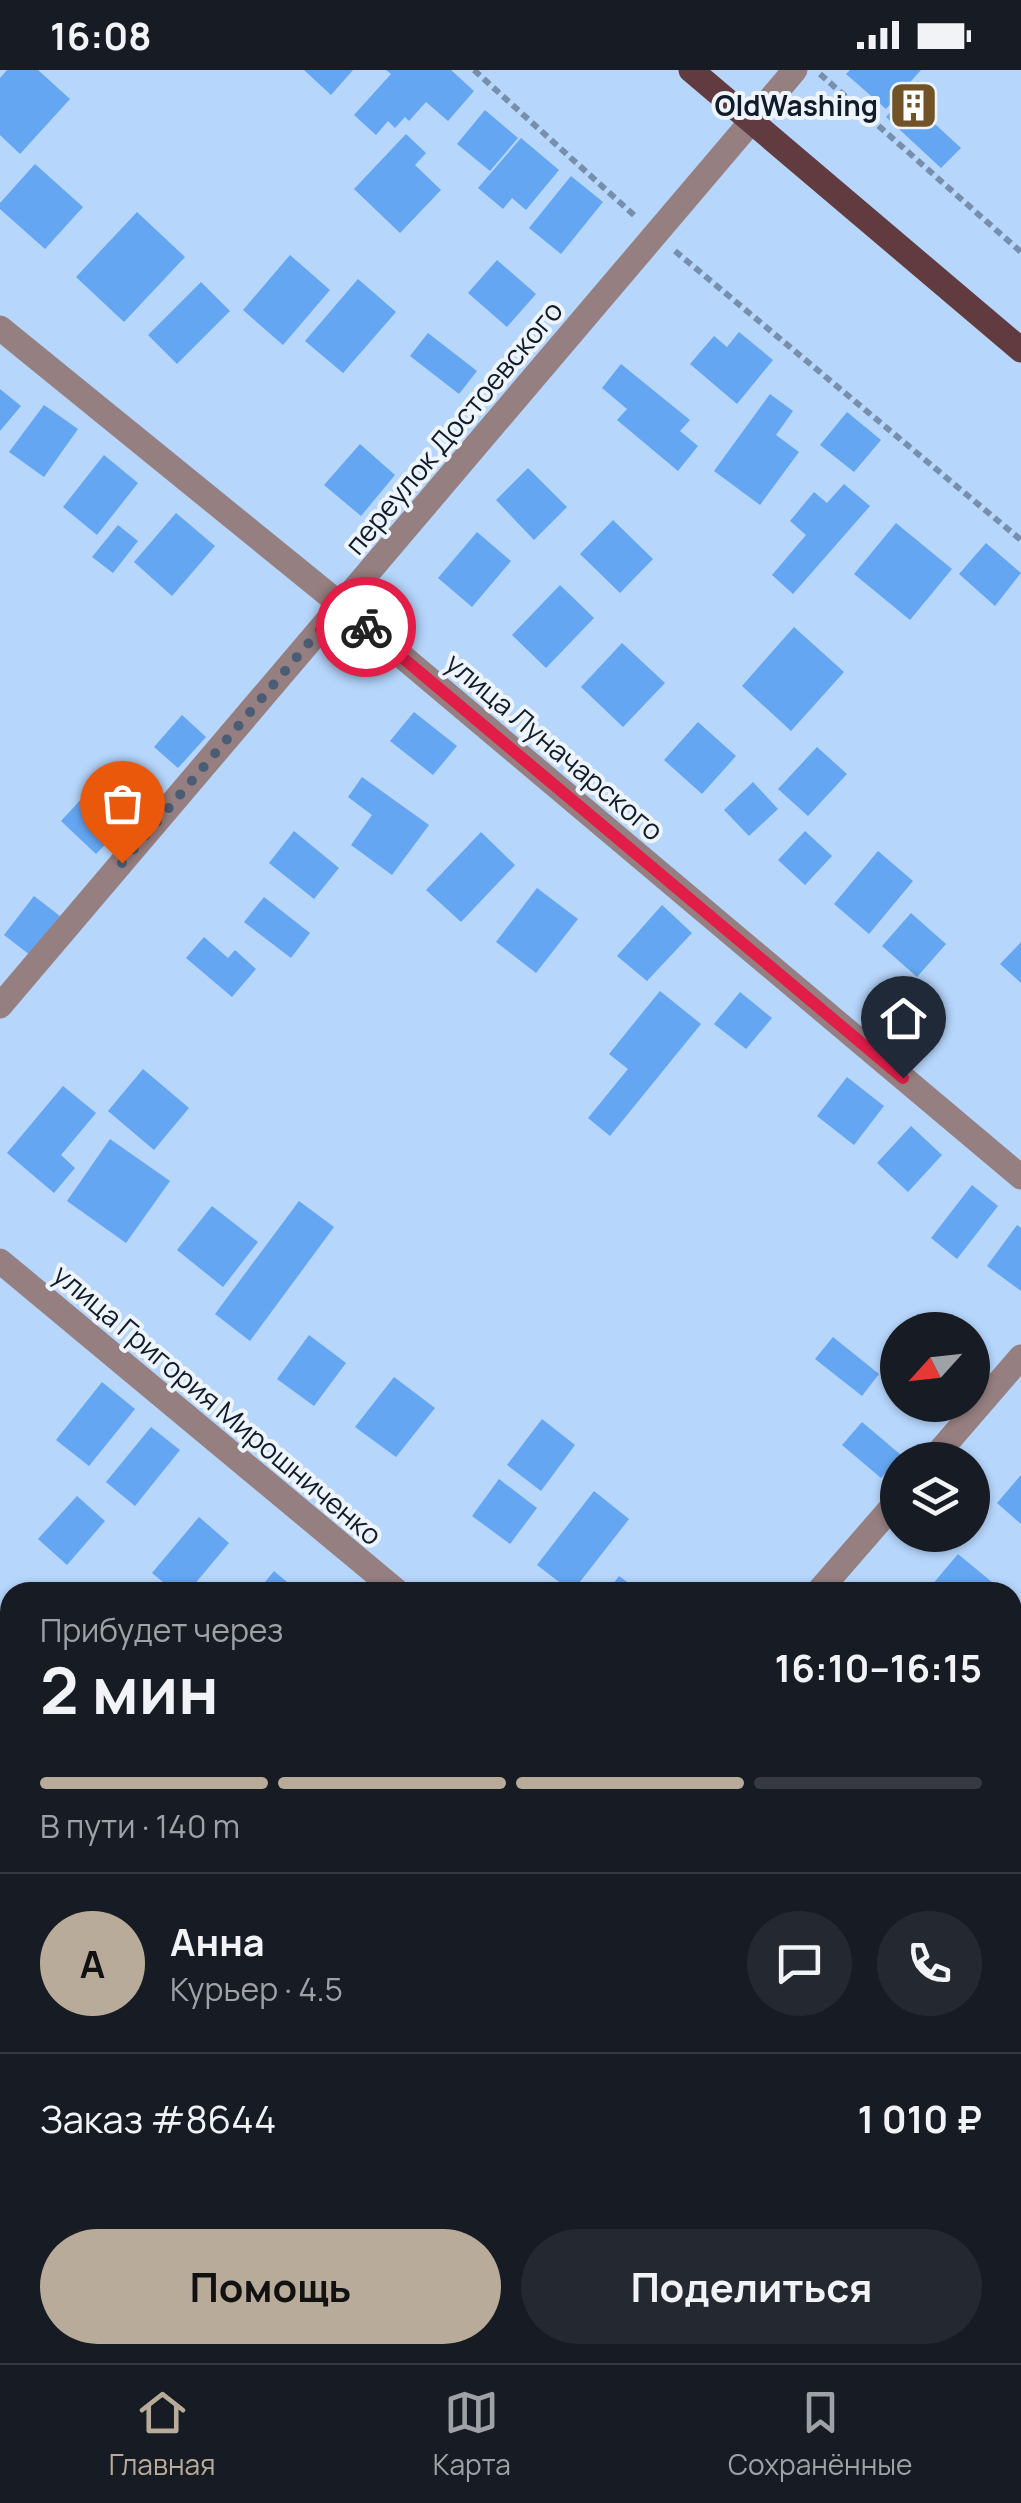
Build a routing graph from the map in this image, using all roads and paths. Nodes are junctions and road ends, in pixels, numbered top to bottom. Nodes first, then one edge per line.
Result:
1 (474, 70) edge
2 (691, 70) edge
3 (795, 70) edge
4 (816, 70) edge
5 (752, 122) junction
6 (656, 235) junction
7 (1021, 252) edge
8 (0, 328) edge
9 (1021, 350) edge
10 (1021, 540) edge
11 (341, 605) junction
12 (0, 1006) edge
13 (1021, 1177) edge
14 (0, 1261) edge
15 (1021, 1357) edge
16 (948, 1442) edge
17 (880, 1521) edge
18 (386, 1582) edge
19 (827, 1582) edge

1 - 6 path
2 - 5 main road
3 - 5 street, переулок Достоевского
4 - 7 path
5 - 6 street, переулок Достоевского
5 - 9 main road
6 - 10 path
6 - 11 street, переулок Достоевского
8 - 11 street, улица Луначарского
11 - 12 street, переулок Достоевского
11 - 13 street, улица Луначарского
14 - 18 street, улица Григория Мирошниченко
15 - 16 street
17 - 19 street

